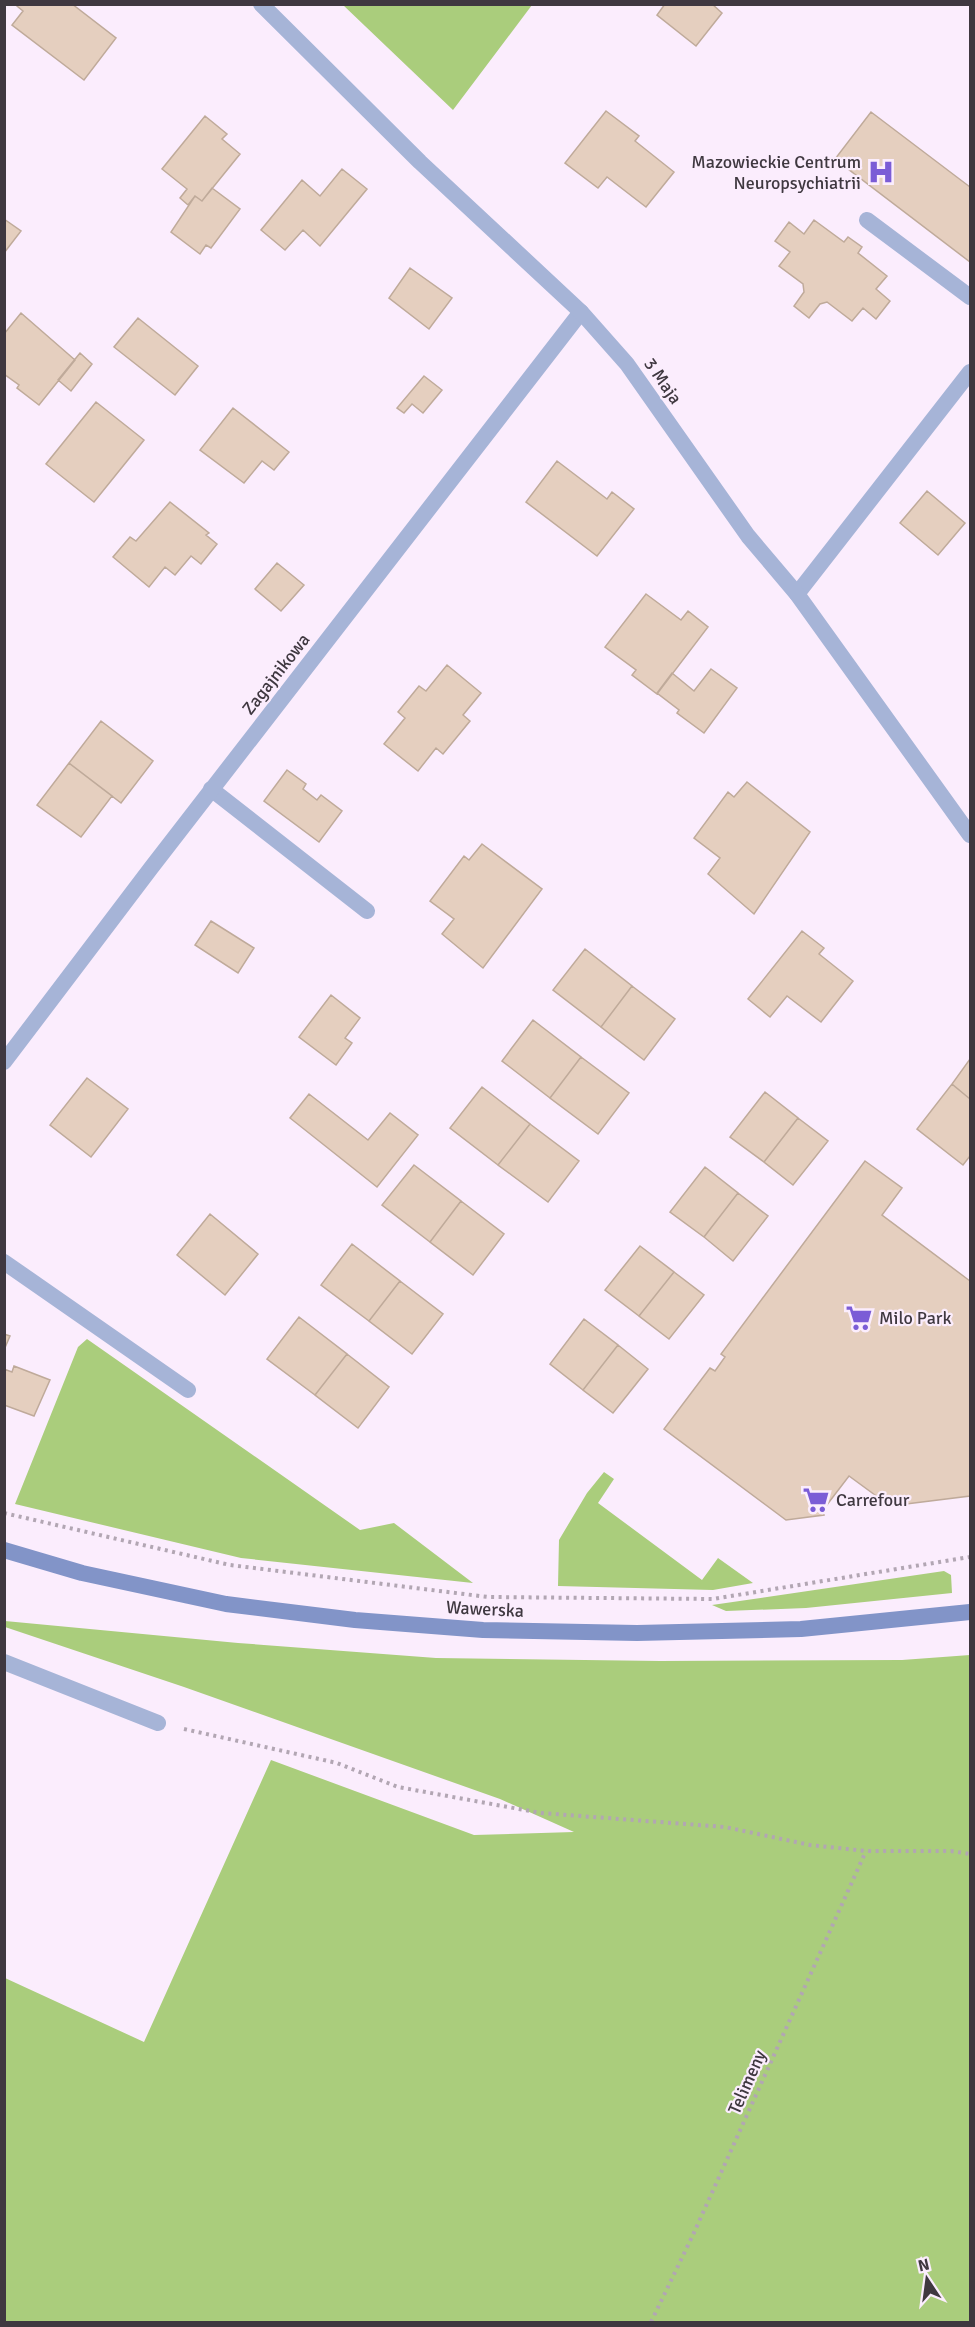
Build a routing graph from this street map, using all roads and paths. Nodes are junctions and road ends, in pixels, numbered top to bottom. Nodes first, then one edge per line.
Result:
1 (261, 4) edge
2 (867, 220) dead end
3 (970, 297) edge
4 (581, 312) junction
5 (970, 372) edge
6 (797, 594) junction
7 (212, 789) junction
8 (970, 835) edge
9 (367, 911) dead end
10 (4, 1062) edge
11 (4, 1262) edge
12 (188, 1390) dead end
13 (4, 1513) edge
14 (4, 1550) edge
15 (970, 1557) edge
16 (970, 1612) edge
17 (4, 1662) edge
18 (158, 1723) joint
19 (866, 1851) junction
20 (970, 1854) edge
21 (651, 2322) edge

1 - 4 street, 3 Maja
2 - 3 street
4 - 6 street, 3 Maja
4 - 7 street, Zagajnikowa
5 - 6 street
6 - 8 street, 3 Maja
7 - 9 street
7 - 10 street, Zagajnikowa
11 - 12 street
13 - 15 path
14 - 16 main road, Wawerska
17 - 18 street
18 - 19 path
19 - 20 path
19 - 21 path, Telimeny

